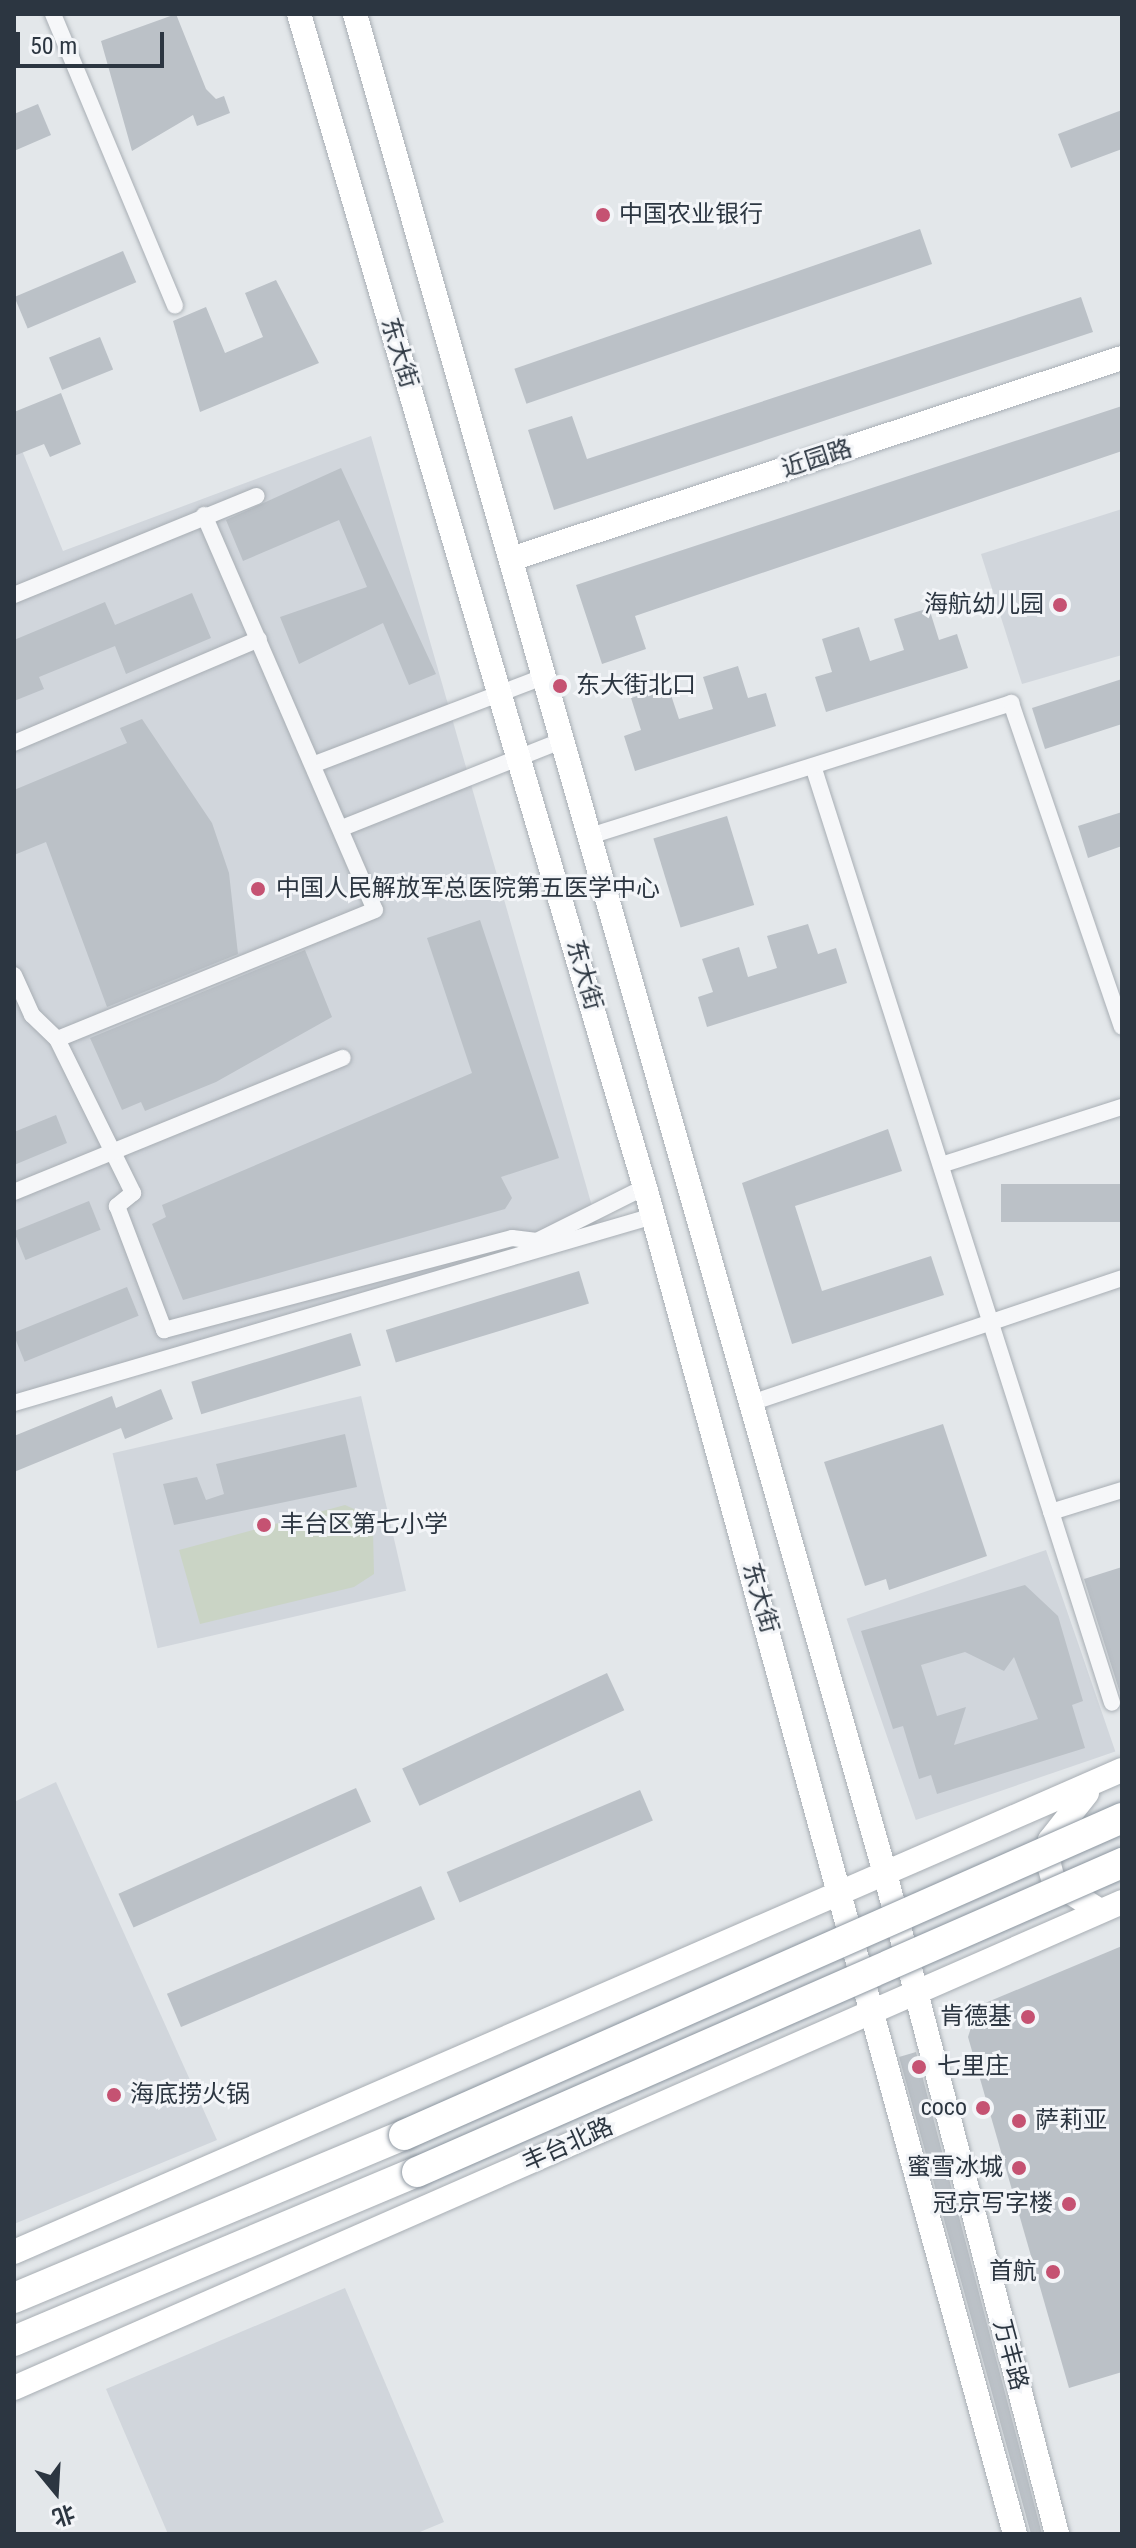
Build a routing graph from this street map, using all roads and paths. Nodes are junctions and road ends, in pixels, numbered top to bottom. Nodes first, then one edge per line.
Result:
1 (53, 14) edge
2 (299, 14) edge
3 (355, 14) edge
4 (175, 306) dead end
5 (1122, 358) edge
6 (257, 496) dead end
7 (204, 515) junction
8 (511, 559) junction
9 (14, 595) edge
10 (259, 639) junction
11 (545, 676) junction
12 (502, 692) junction
13 (563, 740) junction
14 (14, 743) edge
15 (520, 755) junction
16 (315, 764) junction
17 (814, 769) junction
18 (342, 828) junction
19 (590, 836) junction
20 (14, 975) edge
21 (1122, 1027) edge
22 (57, 1039) junction
23 (343, 1058) dead end
24 (1122, 1107) edge
25 (112, 1151) junction
26 (941, 1165) junction
27 (645, 1187) junction
28 (14, 1192) edge
29 (653, 1216) junction
30 (1122, 1278) edge
31 (990, 1319) junction
32 (14, 1403) edge
33 (751, 1403) junction
34 (1122, 1490) edge
35 (1051, 1512) junction
36 (1112, 1703) dead end
37 (1111, 1775) edge
38 (1122, 1818) edge
39 (1122, 1863) edge
40 (885, 1873) junction
41 (843, 1893) junction
42 (1111, 1907) edge
43 (914, 1990) junction
44 (869, 2013) junction
45 (14, 2252) edge
46 (14, 2298) edge
47 (14, 2341) edge
48 (14, 2388) edge
49 (1015, 2534) edge
50 (1057, 2534) edge

1 - 4 street
2 - 12 main road, 东大街
3 - 8 main road, 东大街
5 - 8 main road, 近园路
6 - 7 street
7 - 9 street
7 - 10 street
8 - 11 main road, 东大街
10 - 14 street
10 - 16 street
11 - 12 street
11 - 13 main road, 东大街
12 - 15 main road, 东大街
12 - 16 street
13 - 15 street
13 - 19 main road, 东大街
15 - 18 street
15 - 27 main road, 东大街
16 - 18 street
17 - 19 street
17 - 21 street
17 - 26 street
18 - 22 street
19 - 33 main road, 东大街
20 - 22 street
22 - 25 street
23 - 25 street
24 - 26 street
25 - 27 street
25 - 28 street
26 - 31 street
27 - 29 main road, 东大街
29 - 32 street
29 - 41 main road, 东大街
30 - 31 street
31 - 33 street
31 - 35 street
33 - 40 main road, 东大街
34 - 35 street
35 - 36 street
37 - 40 main road
37 - 42 main road
38 - 46 highway, bridge
39 - 47 highway, 丰台北路, bridge
40 - 41 main road
40 - 43 main road, 东大街
41 - 44 main road, 东大街
41 - 45 main road
42 - 43 main road, 丰台北路
43 - 44 main road, 丰台北路
43 - 50 main road, 万丰路
44 - 48 main road, 丰台北路
44 - 49 main road, 万丰路

